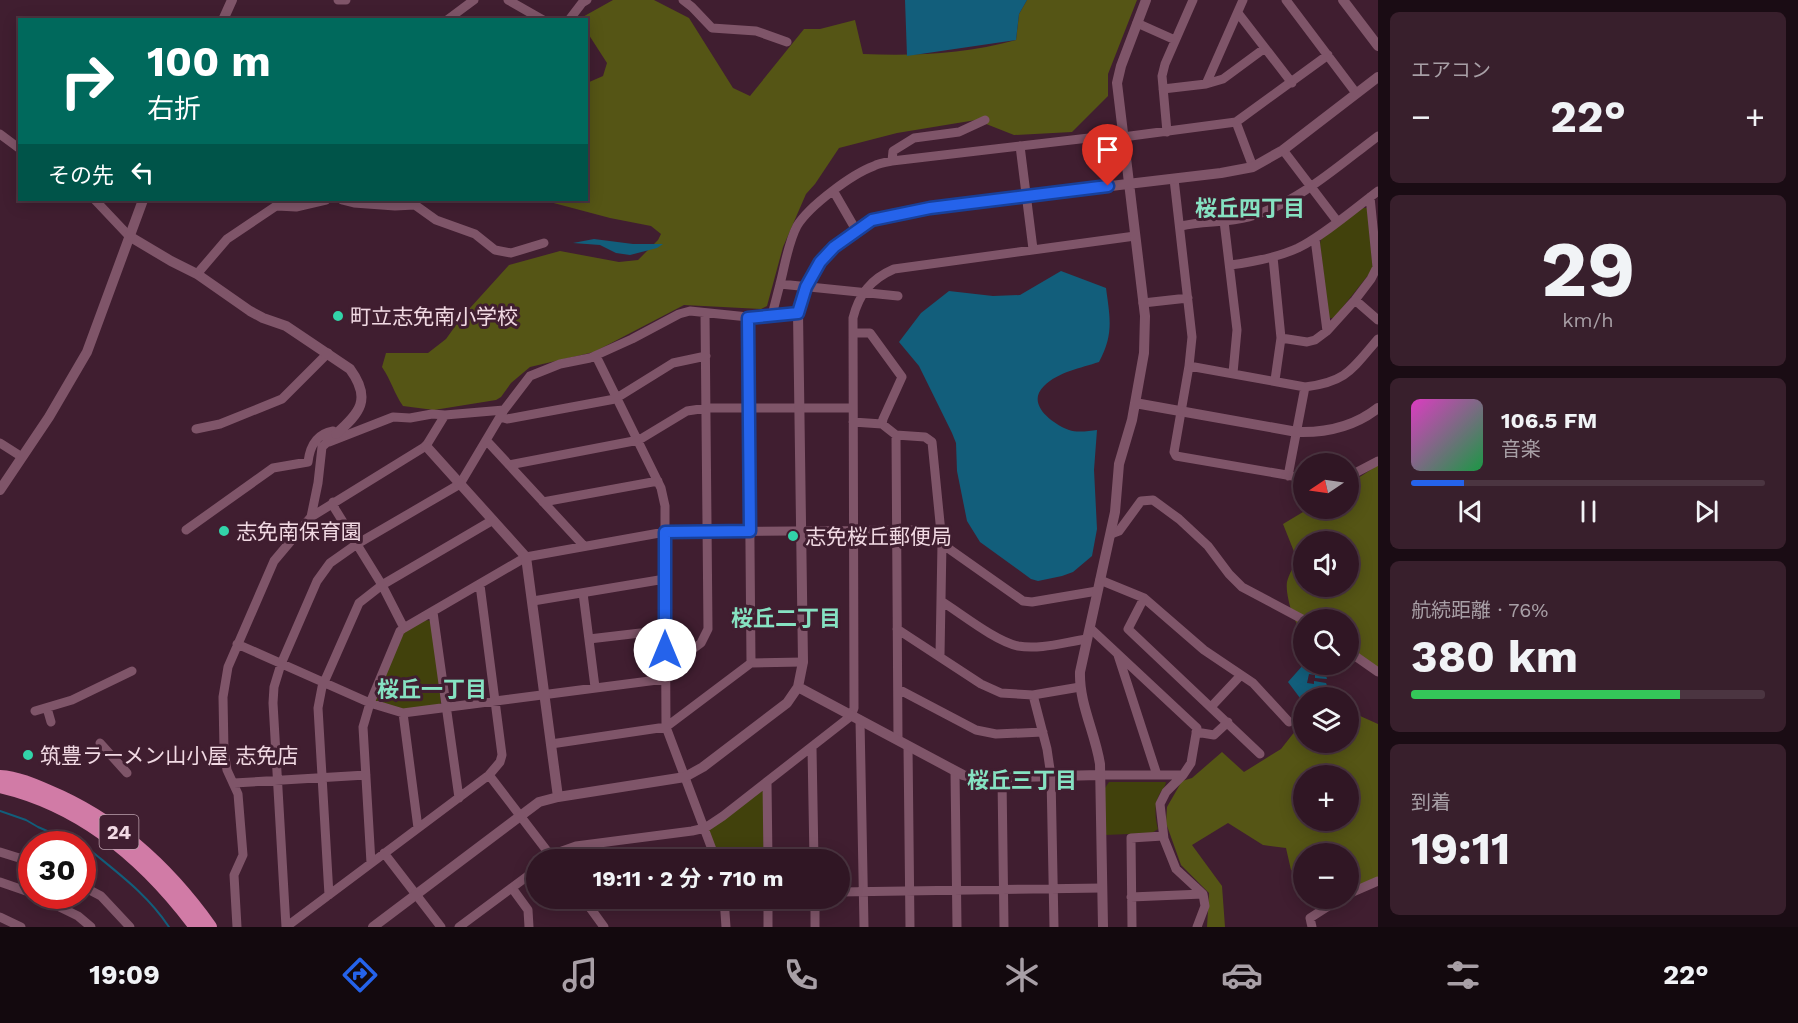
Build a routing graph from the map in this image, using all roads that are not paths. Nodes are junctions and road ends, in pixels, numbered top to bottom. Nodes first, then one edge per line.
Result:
1 (232, 0) edge
2 (338, 0) edge
3 (346, 0) edge
4 (474, 0) edge
5 (508, 0) edge
6 (587, 0) edge
7 (683, 0) edge
8 (1146, 0) edge
9 (1193, 0) edge
10 (1244, 0) edge
11 (1286, 0) edge
12 (1343, 0) edge
13 (1238, 13) junction
14 (224, 18) edge
15 (450, 18) edge
16 (540, 18) edge
17 (571, 18) edge
18 (1137, 23) junction
19 (1175, 40) junction
20 (787, 42) dead end
21 (1378, 46) edge
22 (1265, 48) junction
23 (1328, 55) junction
24 (1378, 77) edge
25 (1292, 83) junction
26 (1206, 84) junction
27 (1163, 89) junction
28 (1356, 93) junction
29 (985, 120) dead end
30 (1236, 122) junction
31 (1167, 132) junction
32 (0, 134) edge
33 (1123, 136) junction
34 (1378, 136) edge
35 (1020, 146) junction
36 (18, 147) edge
37 (1283, 150) junction
38 (892, 161) junction
39 (1253, 167) junction
40 (1174, 179) junction
41 (1129, 184) junction
42 (1311, 186) junction
43 (834, 192) junction
44 (1374, 194) edge
45 (1026, 196) junction
46 (96, 201) edge
47 (143, 201) edge
48 (322, 201) edge
49 (346, 201) edge
50 (274, 203) edge
51 (1224, 221) junction
52 (1337, 221) junction
53 (1181, 226) junction
54 (856, 230) junction
55 (129, 236) junction
56 (1135, 236) junction
57 (1315, 238) junction
58 (544, 243) dead end
59 (1033, 249) junction
60 (1273, 257) junction
61 (1230, 265) junction
62 (197, 274) junction
63 (780, 284) junction
64 (806, 287) junction
65 (863, 292) junction
66 (898, 296) dead end
67 (1188, 298) junction
68 (1355, 300) junction
69 (1143, 303) junction
70 (705, 313) junction
71 (798, 313) junction
72 (772, 315) junction
73 (748, 318) junction
74 (1378, 320) edge
75 (1327, 331) junction
76 (853, 333) junction
77 (1281, 338) junction
78 (1378, 339) edge
79 (328, 353) junction
80 (596, 356) junction
81 (706, 356) junction
82 (1190, 366) junction
83 (1233, 373) junction
84 (1275, 380) junction
85 (1305, 387) junction
86 (618, 398) junction
87 (1135, 403) junction
88 (707, 408) junction
89 (750, 408) junction
90 (799, 408) junction
91 (853, 408) junction
92 (1378, 408) edge
93 (1181, 410) junction
94 (502, 414) junction
95 (445, 415) junction
96 (853, 422) junction
97 (882, 424) junction
98 (196, 429) dead end
99 (1297, 432) junction
100 (336, 434) junction
101 (896, 435) junction
102 (486, 440) junction
103 (639, 440) junction
104 (0, 443) edge
105 (326, 444) junction
106 (426, 446) junction
107 (22, 457) junction
108 (1378, 461) edge
109 (509, 465) junction
110 (1359, 471) edge
111 (1288, 476) junction
112 (1293, 477) edge
113 (658, 481) junction
114 (460, 484) junction
115 (0, 490) edge
116 (333, 502) junction
117 (543, 502) junction
118 (311, 517) junction
119 (494, 520) junction
120 (186, 530) dead end
121 (750, 531) junction
122 (800, 531) junction
123 (854, 531) junction
124 (897, 531) junction
125 (665, 532) junction
126 (708, 532) junction
127 (1111, 534) junction
128 (942, 543) junction
129 (357, 544) junction
130 (584, 546) junction
131 (526, 557) junction
132 (665, 579) junction
133 (382, 585) junction
134 (480, 585) junction
135 (1098, 586) junction
136 (583, 593) junction
137 (1144, 598) junction
138 (941, 601) junction
139 (533, 602) junction
140 (433, 612) junction
141 (1293, 614) edge
142 (404, 628) junction
143 (897, 629) junction
144 (666, 630) junction
145 (1089, 633) junction
146 (589, 639) junction
147 (237, 644) junction
148 (1118, 653) junction
149 (940, 655) junction
150 (1359, 659) edge
151 (803, 662) junction
152 (751, 663) junction
153 (281, 664) junction
154 (132, 671) dead end
155 (1378, 672) edge
156 (665, 674) junction
157 (1241, 675) junction
158 (325, 682) junction
159 (595, 687) junction
160 (798, 687) junction
161 (1080, 687) junction
162 (898, 689) junction
163 (544, 694) junction
164 (1033, 695) junction
165 (495, 701) junction
166 (370, 703) junction
167 (446, 707) junction
168 (1211, 707) junction
169 (47, 708) junction
170 (35, 711) dead end
171 (403, 713) junction
172 (856, 718) junction
173 (51, 722) dead end
174 (1228, 722) junction
175 (1289, 722) dead end
176 (666, 727) junction
177 (1043, 732) junction
178 (1196, 732) junction
179 (100, 743) dead end
180 (903, 743) junction
181 (551, 744) junction
182 (812, 748) junction
183 (1260, 754) dead end
184 (955, 771) junction
185 (127, 773) dead end
186 (366, 775) junction
187 (489, 775) junction
188 (1100, 775) junction
189 (1157, 775) junction
190 (1183, 775) junction
191 (1051, 776) junction
192 (0, 777) edge
193 (322, 777) junction
194 (685, 777) junction
195 (1002, 778) junction
196 (278, 779) junction
197 (234, 783) junction
198 (766, 783) junction
199 (0, 786) edge
200 (558, 797) junction
201 (459, 798) junction
202 (521, 815) junction
203 (418, 828) junction
204 (705, 828) junction
205 (1163, 836) junction
206 (545, 849) edge
207 (570, 849) edge
208 (712, 849) edge
209 (768, 849) edge
210 (814, 849) edge
211 (0, 852) edge
212 (384, 853) junction
213 (18, 858) edge
214 (371, 863) junction
215 (526, 877) edge
216 (1378, 880) edge
217 (0, 882) edge
218 (18, 888) edge
219 (512, 888) junction
220 (1102, 888) junction
221 (1053, 889) junction
222 (1359, 889) edge
223 (957, 890) junction
224 (1004, 890) junction
225 (910, 891) junction
226 (850, 892) edge
227 (863, 892) junction
228 (96, 893) edge
229 (1203, 894) junction
230 (329, 895) junction
231 (416, 896) junction
232 (1131, 897) junction
233 (64, 909) edge
234 (591, 909) edge
235 (725, 909) edge
236 (768, 909) edge
237 (815, 909) edge
238 (1322, 909) edge
239 (0, 917) edge
240 (21, 927) edge
241 (91, 927) edge
242 (130, 927) edge
243 (196, 927) edge
244 (210, 927) edge
245 (237, 927) edge
246 (286, 927) edge
247 (373, 927) edge
248 (441, 927) edge
249 (459, 927) edge
250 (529, 927) edge
251 (604, 927) edge
252 (726, 927) edge
253 (768, 927) edge
254 (815, 927) edge
255 (864, 927) edge
256 (910, 927) edge
257 (957, 927) edge
258 (1004, 927) edge
259 (1054, 927) edge
260 (1103, 927) edge
261 (1132, 927) edge
262 (1197, 927) edge
263 (1312, 927) edge

1 - 14 street
2 - 3 street
4 - 15 street
5 - 16 street
6 - 17 street
7 - 20 street
8 - 18 street
9 - 19 street
10 - 13 street
11 - 23 street
12 - 21 street
13 - 22 street
13 - 26 street
18 - 19 street
18 - 33 street
19 - 27 street
22 - 25 street
22 - 26 street
23 - 25 street
23 - 28 street
24 - 28 street
25 - 30 street
26 - 27 street
27 - 31 street
28 - 37 street
29 - 38 street
30 - 31 street
30 - 39 street
31 - 33 street
32 - 36 street
33 - 35 street
33 - 41 street
34 - 42 street
35 - 38 street
35 - 45 street
37 - 39 street
37 - 42 street
38 - 43 street
39 - 40 street
40 - 41 street
40 - 53 street
41 - 45 street
41 - 56 street
42 - 51 street
42 - 52 street
43 - 54 street
43 - 63 street
44 - 52 street
44 - 68 street
45 - 54 street
45 - 59 street
46 - 55 street
47 - 55 street
48 - 50 street
49 - 58 street
50 - 62 street
51 - 53 street
51 - 61 street
52 - 57 street
53 - 67 street
54 - 64 street
55 - 62 street
55 - 107 street
56 - 59 street
56 - 69 street
57 - 60 street
57 - 75 street
59 - 65 street
60 - 61 street
60 - 77 street
61 - 83 street
62 - 79 street
63 - 64 street
63 - 72 street
64 - 65 street
64 - 71 street
65 - 66 street
65 - 76 street
67 - 69 street
67 - 82 street
68 - 74 street
68 - 75 street
69 - 87 street
70 - 73 street
70 - 80 street
70 - 81 street
71 - 72 street
71 - 90 street
72 - 73 street
73 - 89 street
75 - 77 street
76 - 91 street
76 - 97 street
77 - 84 street
78 - 85 street
79 - 98 street
79 - 100 street
80 - 86 street
80 - 94 street
81 - 86 street
81 - 88 street
82 - 83 street
82 - 93 street
83 - 84 street
84 - 85 street
85 - 99 street
86 - 94 street
86 - 103 street
87 - 93 street
87 - 127 street
88 - 89 street
88 - 103 street
88 - 126 street
89 - 90 street
89 - 121 street
90 - 91 street
90 - 122 street
91 - 96 street
92 - 99 street
93 - 99 street
93 - 111 street
94 - 95 street
94 - 102 street
95 - 105 street
95 - 106 street
96 - 97 street
96 - 123 street
97 - 101 street
99 - 111 street
100 - 105 street
100 - 120 street
101 - 124 street
101 - 128 street
102 - 109 street
102 - 114 street
103 - 109 street
103 - 113 street
104 - 107 street
105 - 118 street
106 - 114 street
106 - 116 street
107 - 115 street
108 - 110 street
109 - 117 street
111 - 112 street
113 - 117 street
113 - 125 street
114 - 119 street
114 - 129 street
116 - 118 street
116 - 129 street
117 - 130 street
118 - 147 street
119 - 131 street
119 - 133 street
121 - 122 street
121 - 126 street
121 - 152 street
122 - 123 street
122 - 151 street
123 - 124 street
123 - 172 street
124 - 128 street
124 - 143 street
125 - 126 street
125 - 130 street
125 - 132 street
126 - 156 street
127 - 135 street
127 - 141 street
128 - 135 street
128 - 138 street
129 - 133 street
129 - 153 street
130 - 131 street
131 - 134 street
131 - 139 street
132 - 136 street
132 - 144 street
133 - 142 street
133 - 158 street
134 - 140 street
134 - 165 street
135 - 137 street
135 - 145 street
136 - 139 street
136 - 146 street
137 - 157 street
137 - 168 street
138 - 145 street
138 - 149 street
139 - 163 street
140 - 142 street
140 - 167 street
142 - 166 street
143 - 149 street
143 - 162 street
144 - 146 street
144 - 156 street
145 - 148 street
145 - 161 street
146 - 159 street
147 - 153 street
147 - 197 street
148 - 178 street
148 - 189 street
149 - 164 street
150 - 155 street
151 - 152 street
151 - 160 street
152 - 176 street
153 - 158 street
153 - 196 street
154 - 169 street
156 - 159 street
156 - 176 street
157 - 168 street
157 - 175 street
158 - 166 street
158 - 193 street
159 - 163 street
160 - 172 street
160 - 194 street
161 - 164 street
161 - 188 street
162 - 177 street
162 - 180 street
163 - 165 street
163 - 181 street
164 - 177 street
165 - 167 street
165 - 187 street
166 - 171 street
166 - 186 street
167 - 171 street
167 - 201 street
168 - 174 street
169 - 170 street
169 - 173 street
171 - 203 street
172 - 180 street
172 - 182 street
172 - 227 street
174 - 178 street
174 - 183 street
176 - 181 street
176 - 194 street
177 - 191 street
178 - 190 street
179 - 185 street
180 - 184 street
180 - 225 street
181 - 200 street
182 - 198 street
182 - 210 street
184 - 195 street
184 - 223 street
186 - 193 street
186 - 214 street
187 - 201 street
187 - 202 street
188 - 189 street
188 - 191 street
188 - 220 street
189 - 190 street
190 - 205 street
191 - 195 street
191 - 221 street
192 - 244 main road, 24
193 - 196 street
193 - 230 street
194 - 200 street
194 - 204 street
195 - 224 street
196 - 197 street
196 - 246 street
197 - 245 street
198 - 204 street
198 - 209 street
199 - 243 main road, 24
200 - 202 street
201 - 203 street
202 - 206 street
202 - 231 street
203 - 212 street
204 - 207 street
204 - 208 street
205 - 229 street
205 - 232 street
211 - 213 street
212 - 214 street
212 - 231 street
214 - 230 street
215 - 219 street
216 - 222 street
217 - 218 street
219 - 249 street
219 - 250 street
220 - 221 street
220 - 260 street
221 - 224 street
221 - 259 street
223 - 224 street
223 - 225 street
223 - 257 street
224 - 258 street
225 - 227 street
225 - 256 street
226 - 227 street
227 - 255 street
228 - 242 street
229 - 232 street
229 - 262 street
230 - 246 street
231 - 247 street
231 - 248 street
232 - 261 street
233 - 241 street
234 - 251 street
235 - 252 street
236 - 253 street
237 - 254 street
238 - 263 street
239 - 240 street

